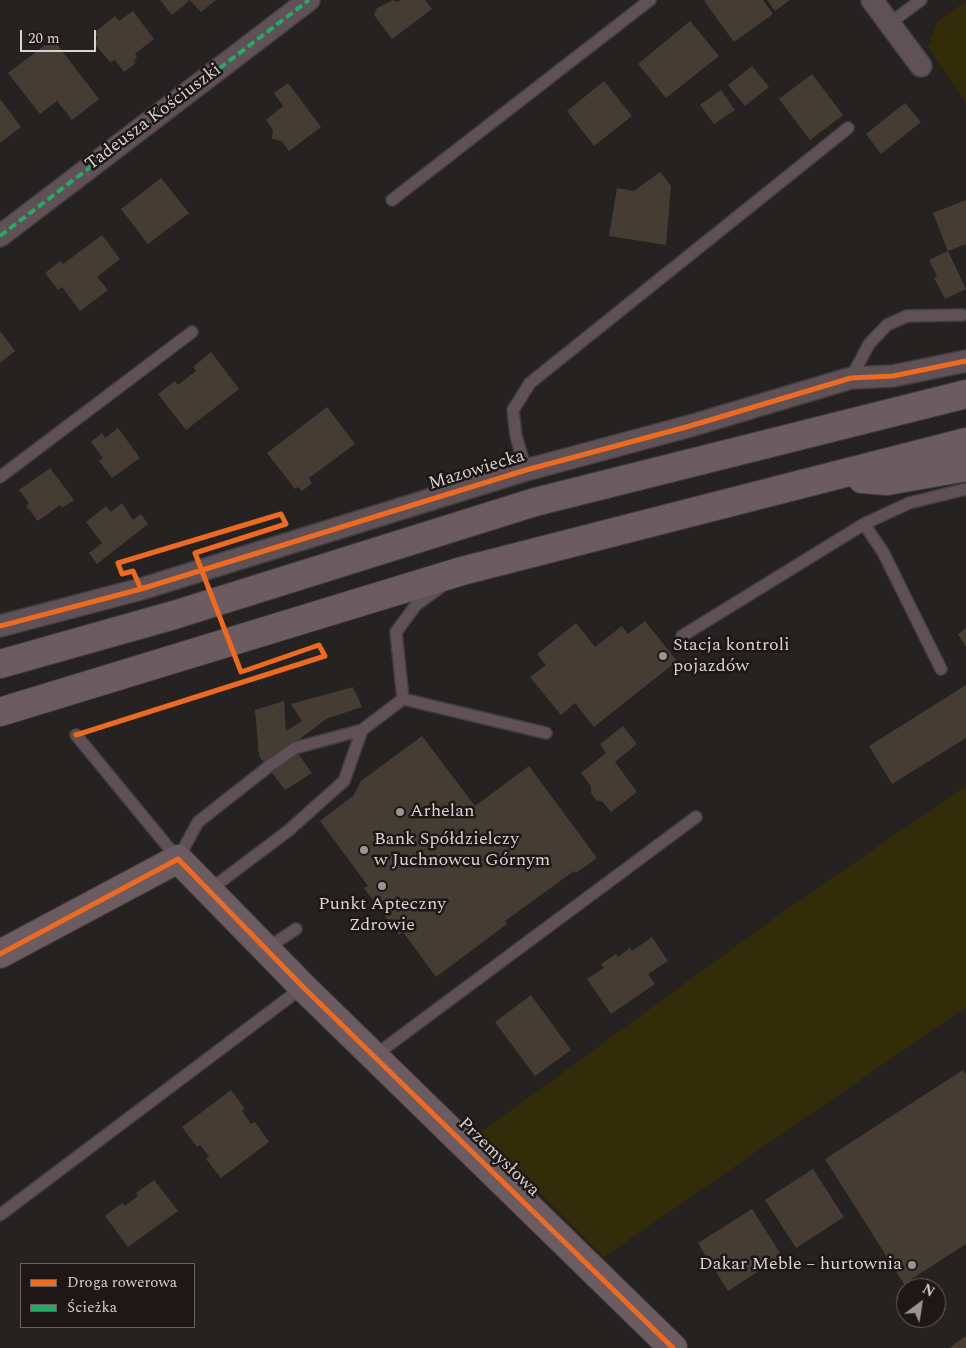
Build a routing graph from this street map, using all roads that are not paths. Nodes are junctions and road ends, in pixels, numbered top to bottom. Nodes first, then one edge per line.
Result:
1 (309, 0) edge
2 (650, 0) edge
3 (872, 0) edge
4 (921, 0) edge
5 (890, 24) junction
6 (921, 66) dead end
7 (848, 128) dead end
8 (392, 200) dead end
9 (0, 236) edge
10 (962, 315) dead end
11 (192, 332) dead end
12 (966, 361) edge
13 (851, 378) junction
14 (966, 394) edge
15 (966, 442) edge
16 (966, 467) edge
17 (526, 470) junction
18 (0, 477) edge
19 (828, 477) junction
20 (966, 489) edge
21 (864, 524) junction
22 (462, 572) junction
23 (0, 626) edge
24 (682, 636) dead end
25 (0, 664) edge
26 (941, 669) dead end
27 (403, 699) junction
28 (0, 712) edge
29 (362, 730) junction
30 (546, 734) dead end
31 (76, 735) dead end
32 (696, 817) dead end
33 (178, 858) junction
34 (208, 891) junction
35 (296, 929) dead end
36 (266, 949) junction
37 (0, 954) edge
38 (304, 988) junction
39 (374, 1056) junction
40 (0, 1215) edge
41 (673, 1348) edge

1 - 9 street, Tadeusza Kościuszki
2 - 8 lane
3 - 5 street
4 - 5 lane
5 - 6 street
7 - 17 lane
10 - 13 lane
11 - 18 lane
12 - 13 street, Mazowiecka
13 - 17 street, Mazowiecka
14 - 25 main road
15 - 19 main road
16 - 19 main road
17 - 23 street, Mazowiecka
19 - 22 main road
20 - 21 lane
21 - 24 lane
21 - 26 lane
22 - 27 lane
22 - 28 main road
27 - 29 lane
27 - 30 lane
29 - 33 lane
29 - 34 lane
31 - 33 lane
32 - 39 lane
33 - 34 main road
33 - 37 main road
34 - 36 main road
35 - 36 lane
36 - 38 main road
38 - 39 main road, Przemysłowa
38 - 40 lane
39 - 41 main road, Przemysłowa

